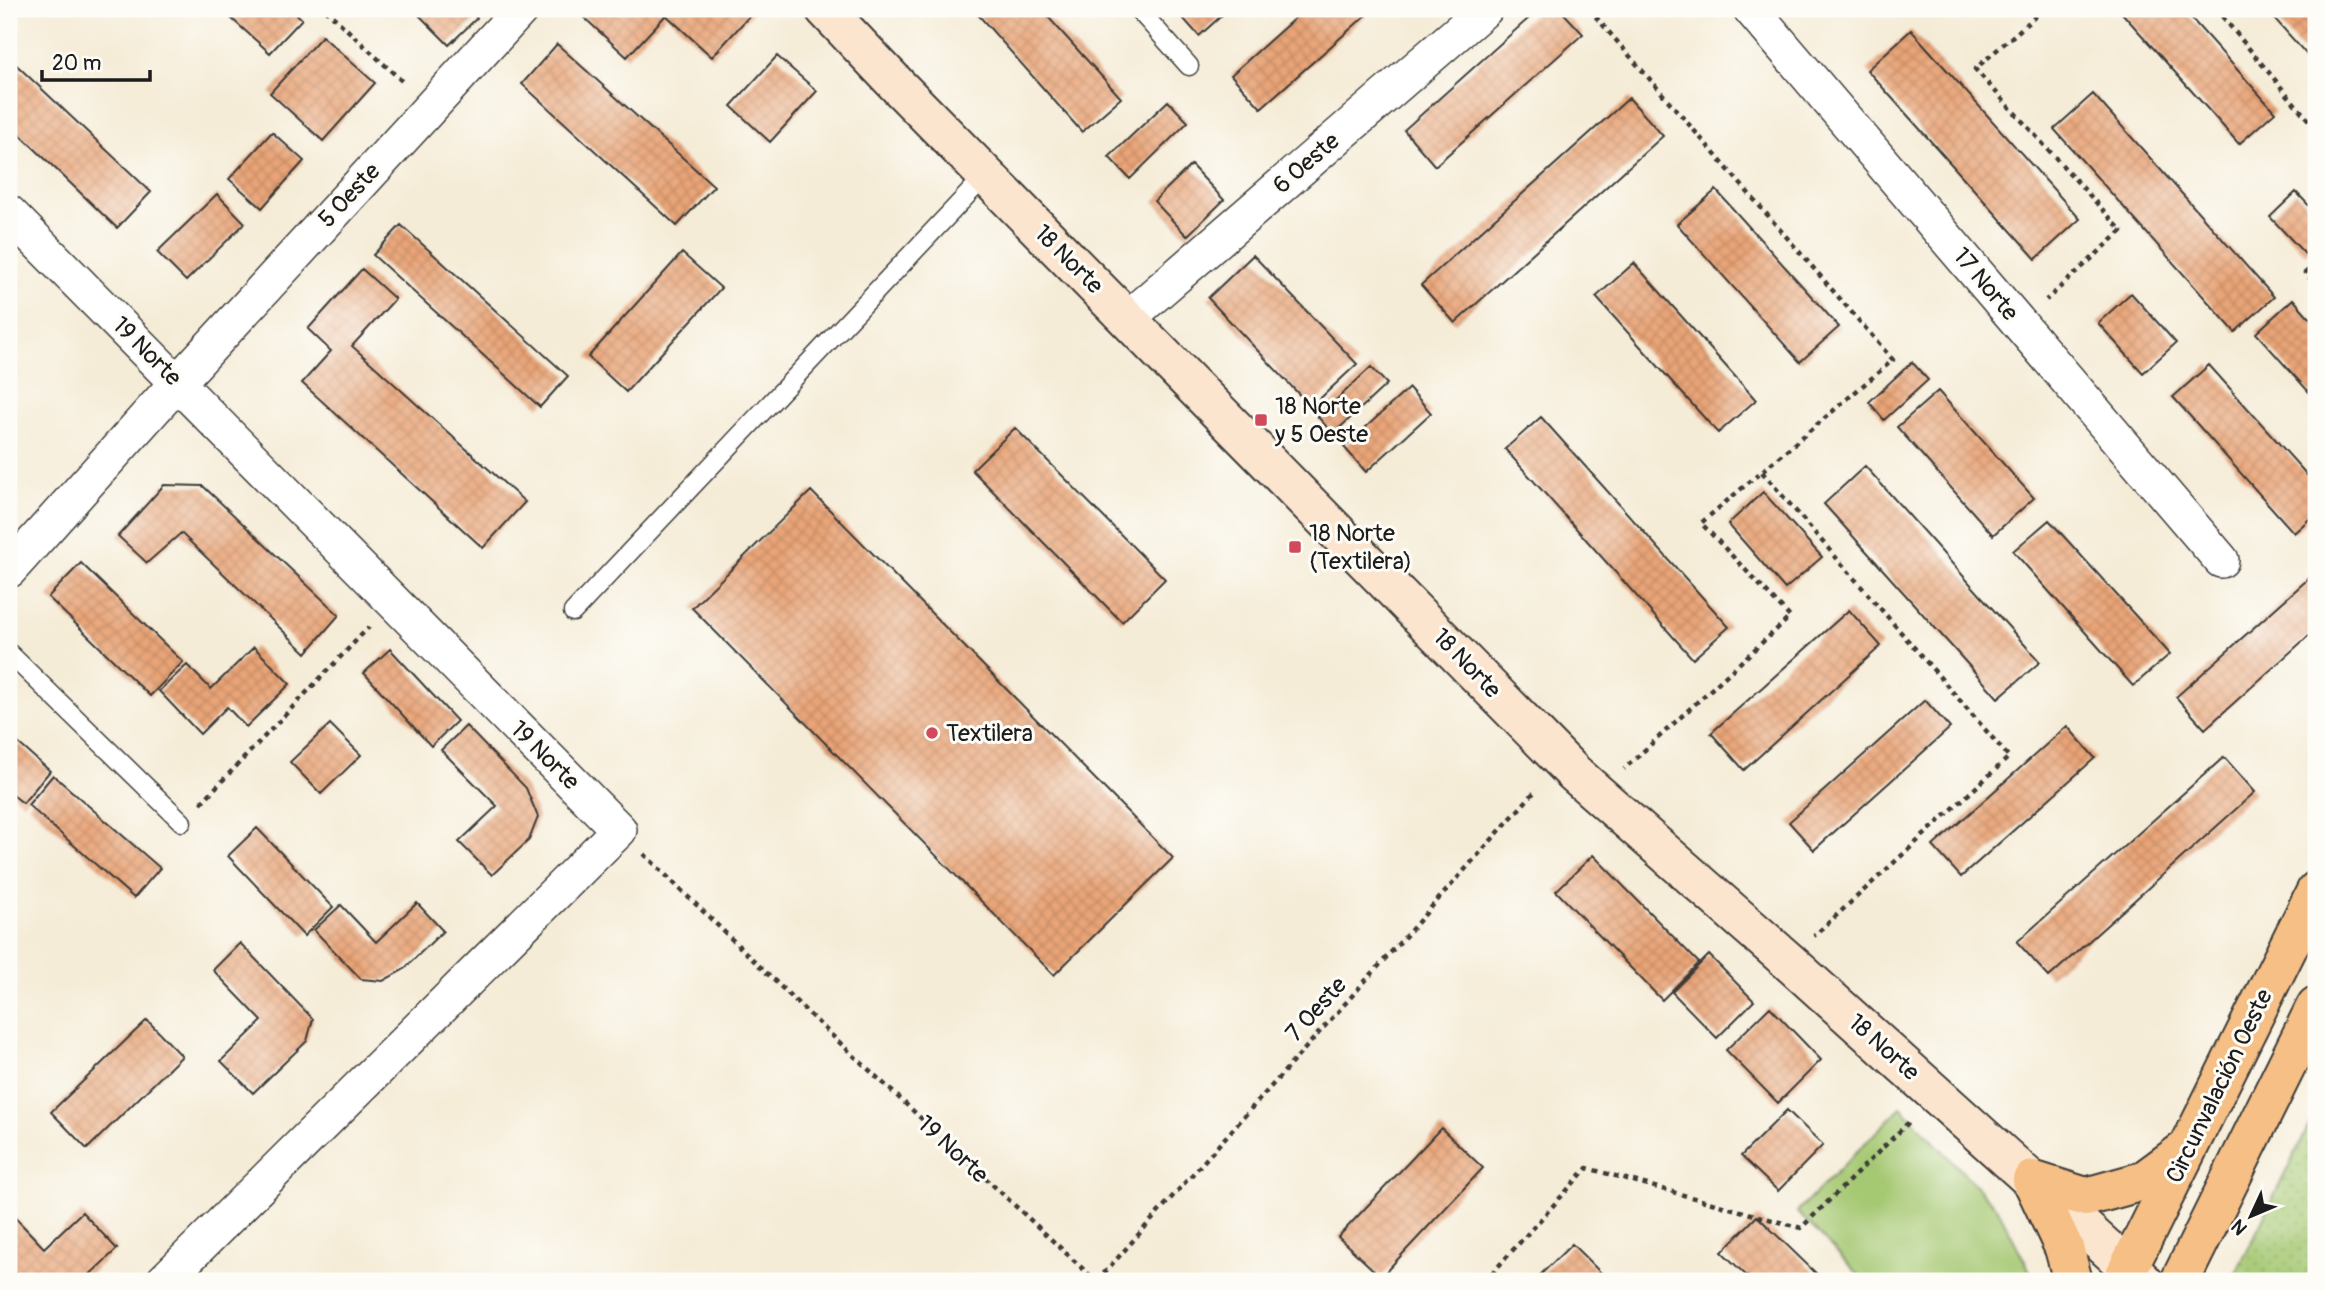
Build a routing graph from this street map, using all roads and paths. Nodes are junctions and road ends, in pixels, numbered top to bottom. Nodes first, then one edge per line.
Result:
1 (325, 9) edge
2 (521, 9) edge
3 (825, 9) edge
4 (1138, 9) edge
5 (1485, 9) edge
6 (1589, 9) edge
7 (1751, 9) edge
8 (2044, 9) edge
9 (2216, 9) edge
10 (1189, 66) dead end
11 (430, 107) junction
12 (2316, 129) edge
13 (986, 175) junction
14 (9, 213) edge
15 (2316, 264) edge
16 (2316, 285) edge
17 (1128, 317) junction
18 (2020, 324) junction
19 (178, 382) junction
20 (1761, 472) junction
21 (2221, 560) dead end
22 (9, 570) edge
23 (393, 601) junction
24 (573, 612) dead end
25 (9, 653) edge
26 (1562, 761) junction
27 (1598, 793) junction
28 (182, 822) joint
29 (619, 830) junction
30 (2316, 891) edge
31 (1787, 960) junction
32 (2316, 1006) edge
33 (1912, 1119) dead end
34 (2189, 1146) junction
35 (2032, 1180) junction
36 (2131, 1277) edge
37 (164, 1281) edge
38 (1097, 1281) edge
39 (1485, 1281) edge
40 (2073, 1281) edge
41 (2180, 1281) edge

1 - 11 path
2 - 11 street, 5 Oeste
3 - 13 main road, 18 Norte
4 - 10 lane
5 - 17 street, 6 Oeste
6 - 20 path
7 - 18 street, 17 Norte
8 - 18 path
9 - 12 path
11 - 19 street, 5 Oeste
13 - 17 main road, 18 Norte
13 - 24 lane
14 - 19 street, 19 Norte
15 - 16 path
17 - 26 main road, 18 Norte
18 - 21 street, 17 Norte
19 - 22 street, 5 Oeste
19 - 23 street, 19 Norte
20 - 27 path
20 - 31 path
23 - 28 path
23 - 29 street, 19 Norte
25 - 28 lane
26 - 27 main road, 18 Norte
26 - 38 path, 7 Oeste
27 - 31 main road, 18 Norte
29 - 37 street
29 - 38 path, 19 Norte
30 - 34 main road, Circunvalación Oeste
31 - 35 main road, 18 Norte
32 - 41 main road, Circunvalación Oeste
33 - 39 path
34 - 35 main road
34 - 36 main road, Circunvalación Oeste
35 - 36 main road, 18 Norte
35 - 40 main road

